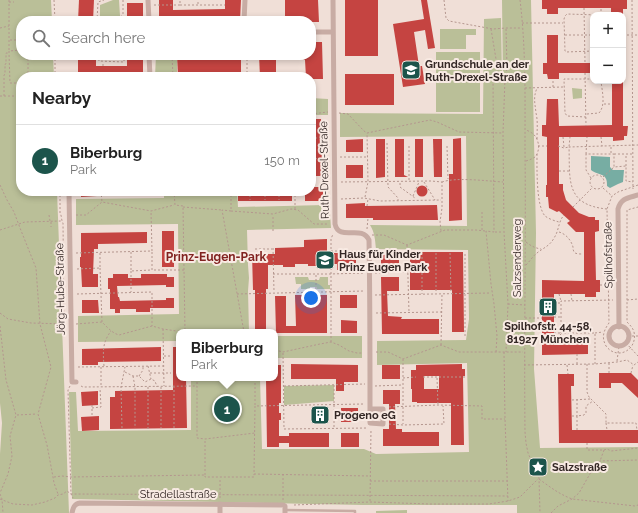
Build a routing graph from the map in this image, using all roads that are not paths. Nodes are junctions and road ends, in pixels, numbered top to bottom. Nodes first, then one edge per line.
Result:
1 (245, 0) edge
2 (333, 0) edge
3 (148, 2) edge
4 (149, 16) edge
5 (244, 16) edge
6 (316, 32) edge
7 (332, 32) junction
8 (149, 60) edge
9 (150, 72) edge
10 (638, 195) edge
11 (69, 196) edge
12 (619, 326) junction
13 (74, 382) road end
14 (370, 406) junction
15 (220, 504) junction
16 (284, 509) edge
17 (327, 512) edge
18 (72, 513) edge
19 (220, 513) edge
20 (355, 513) edge

1 - 5 street
2 - 7 street, Ruth-Drexel-Straße
3 - 4 street
6 - 7 street
7 - 14 street, Ruth-Drexel-Straße
8 - 9 street
10 - 12 street, Spilhofstraße
11 - 13 street, Jörg-Hube-Straße
12 - 12 street
14 - 14 street
15 - 16 street, Stradellastraße
15 - 18 street, Stradellastraße
15 - 19 street
16 - 17 lane
17 - 20 lane

